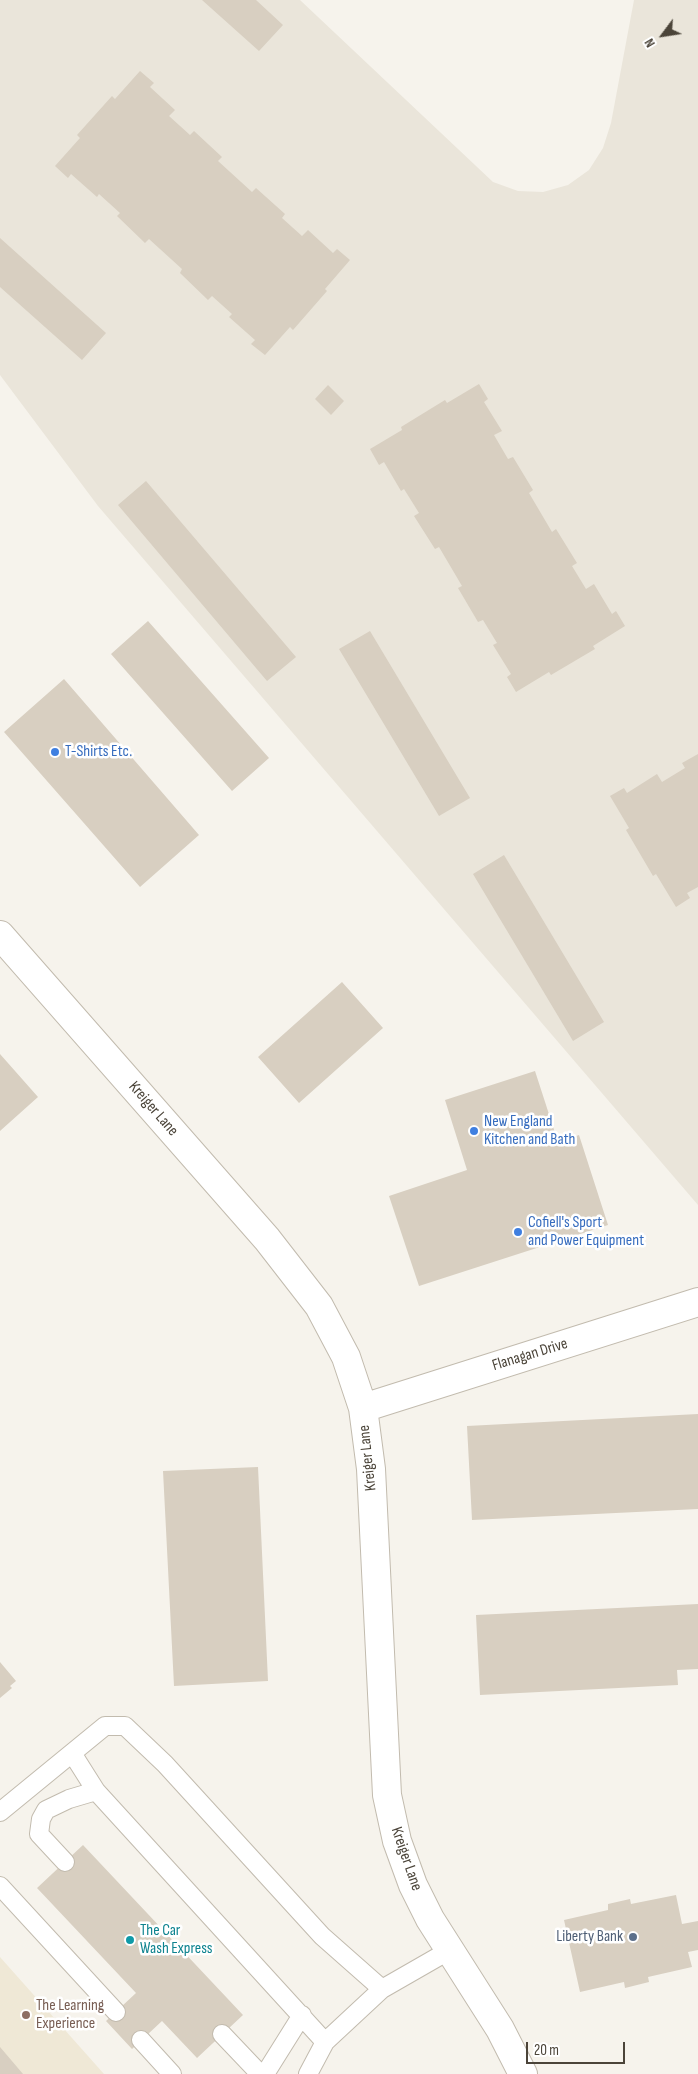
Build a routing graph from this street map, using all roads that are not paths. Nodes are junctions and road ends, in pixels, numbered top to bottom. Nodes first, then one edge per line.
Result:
1 (0, 935) edge
2 (698, 1302) edge
3 (362, 1408) junction
4 (72, 1753) junction
5 (96, 1791) junction
6 (0, 1812) edge
7 (65, 1862) dead end
8 (0, 1886) edge
9 (450, 1950) junction
10 (382, 1988) junction
11 (116, 2012) dead end
12 (302, 2015) junction
13 (222, 2034) dead end
14 (141, 2040) dead end
15 (325, 2042) junction
16 (172, 2074) edge
17 (260, 2074) edge
18 (266, 2074) edge
19 (308, 2074) edge
20 (523, 2074) edge

1 - 3 street, Kreiger Lane
2 - 3 street, Flanagan Drive
3 - 9 street, Kreiger Lane
4 - 5 lane
4 - 6 lane
4 - 10 lane
5 - 7 lane
5 - 12 lane
8 - 11 lane
9 - 10 lane
9 - 20 street, Kreiger Lane
10 - 15 lane
12 - 15 lane
12 - 18 lane
13 - 17 lane
14 - 16 lane
15 - 19 lane

